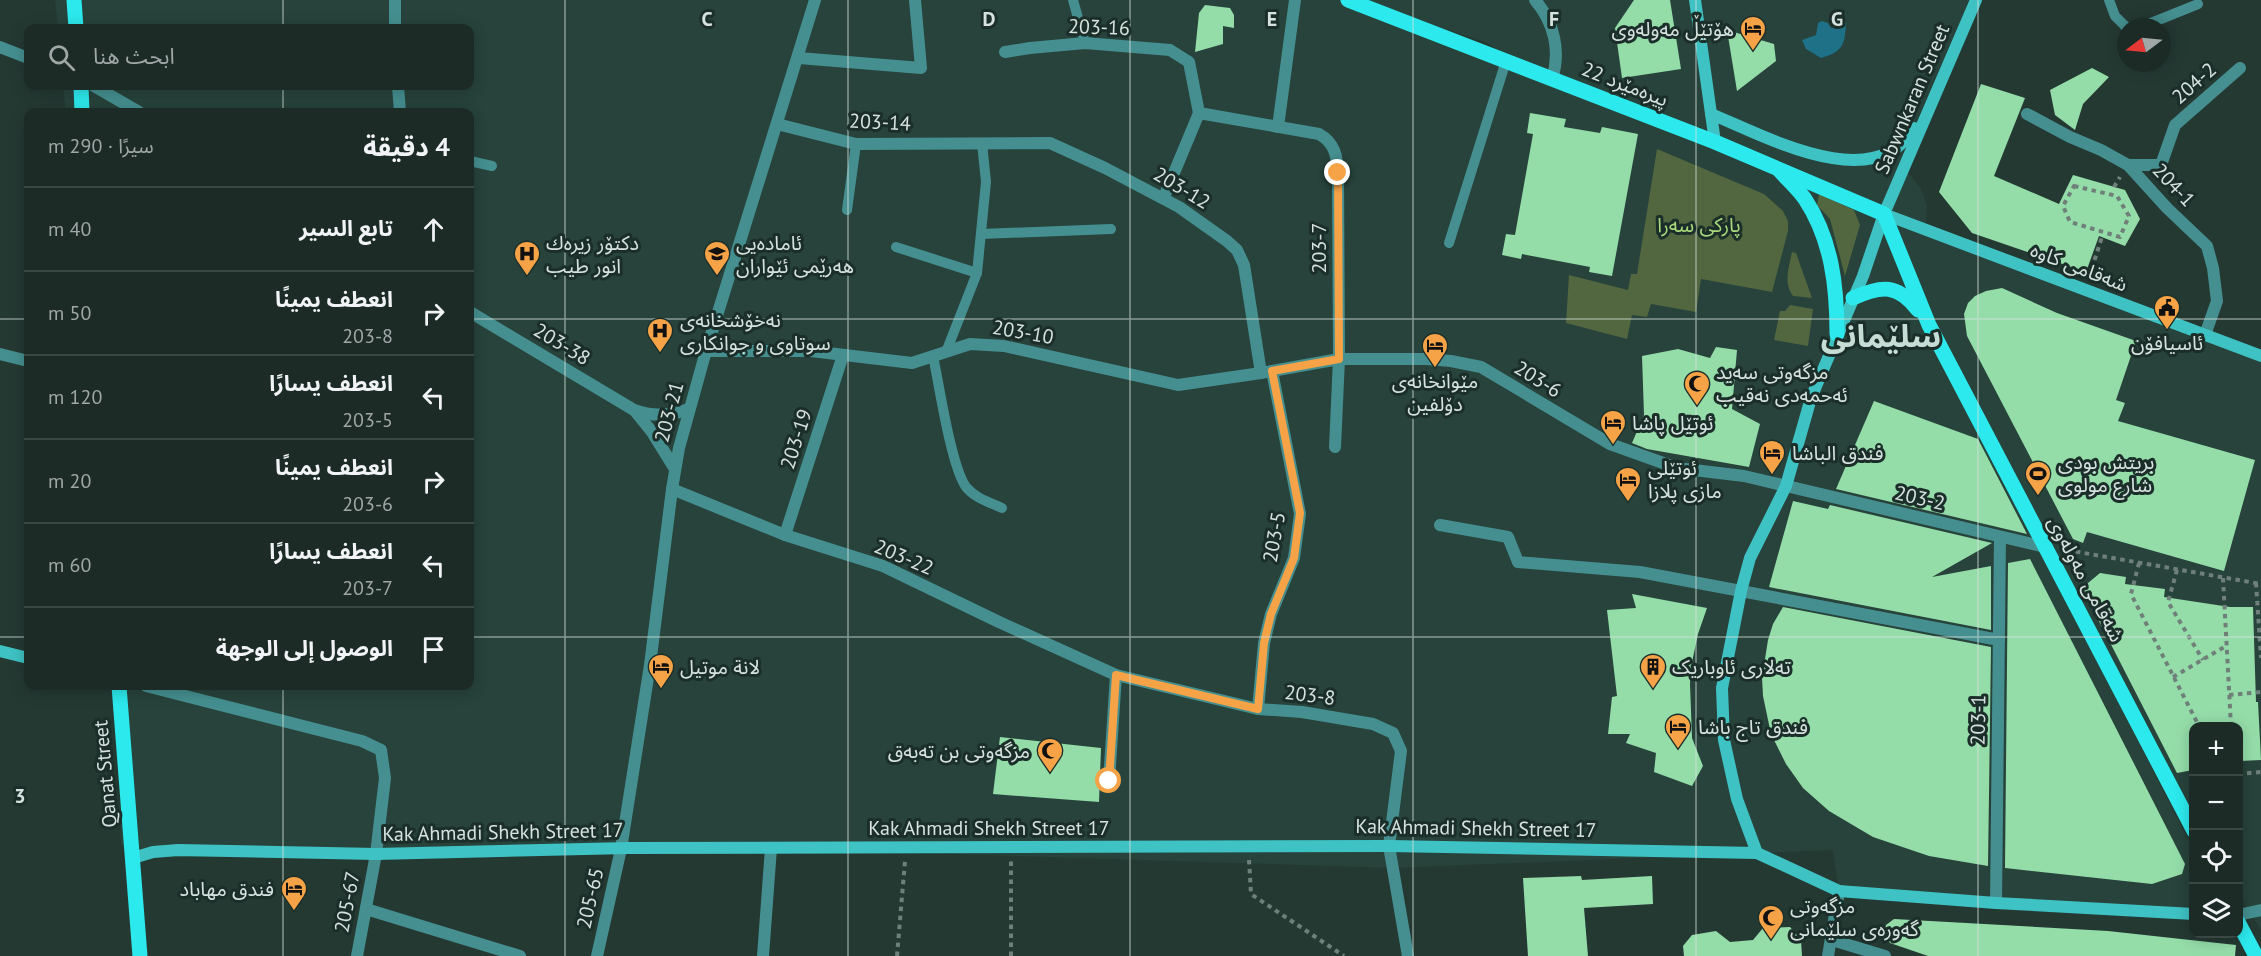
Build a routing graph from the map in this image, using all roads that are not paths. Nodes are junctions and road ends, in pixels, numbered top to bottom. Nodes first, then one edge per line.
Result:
1 (74, 0) edge
2 (395, 0) edge
3 (815, 0) edge
4 (915, 0) edge
5 (1073, 0) edge
6 (1295, 0) edge
7 (1348, 0) edge
8 (1535, 0) edge
9 (1695, 0) edge
10 (1976, 0) edge
11 (2109, 0) edge
12 (2198, 1) edge
13 (2118, 18) edge
14 (2161, 18) edge
15 (76, 24) edge
16 (395, 24) edge
17 (1085, 43) junction
18 (0, 47) edge
19 (1005, 52) dead end
20 (24, 56) edge
21 (799, 58) junction
22 (1506, 61) junction
23 (2241, 68) dead end
24 (1943, 77) junction
25 (1552, 79) junction
26 (81, 90) edge
27 (101, 90) edge
28 (398, 90) edge
29 (82, 108) edge
30 (132, 108) edge
31 (400, 108) edge
32 (1199, 113) junction
33 (1711, 114) junction
34 (2027, 114) dead end
35 (777, 124) junction
36 (1278, 127) junction
37 (982, 142) junction
38 (1715, 142) junction
39 (856, 144) junction
40 (474, 162) edge
41 (2128, 165) junction
42 (492, 166) dead end
43 (1776, 167) junction
44 (1164, 197) junction
45 (847, 210) dead end
46 (1884, 214) junction
47 (1111, 229) dead end
48 (981, 234) junction
49 (1449, 243) dead end
50 (896, 247) dead end
51 (977, 273) junction
52 (1853, 298) junction
53 (474, 314) edge
54 (1929, 325) junction
55 (1837, 334) junction
56 (2205, 335) junction
57 (706, 351) junction
58 (946, 352) junction
59 (0, 354) edge
60 (843, 355) junction
61 (933, 356) junction
62 (2261, 356) edge
63 (1339, 359) junction
64 (24, 360) edge
65 (1267, 372) junction
66 (689, 409) junction
67 (634, 410) junction
68 (1335, 447) dead end
69 (675, 469) junction
70 (1786, 486) junction
71 (672, 489) junction
72 (1002, 508) dead end
73 (1440, 525) dead end
74 (785, 535) junction
75 (2000, 537) junction
76 (2045, 547) junction
77 (1741, 591) junction
78 (1999, 640) junction
79 (0, 651) edge
80 (24, 657) edge
81 (1116, 675) junction
82 (119, 690) edge
83 (163, 690) edge
84 (1258, 709) junction
85 (1109, 781) dead end
86 (2192, 830) edge
87 (1389, 846) junction
88 (771, 848) junction
89 (621, 849) junction
90 (1757, 853) junction
91 (376, 854) junction
92 (133, 858) junction
93 (1839, 891) junction
94 (1995, 903) junction
95 (366, 909) junction
96 (2261, 910) edge
97 (2189, 914) edge
98 (2243, 914) edge
99 (2243, 931) edge
100 (1832, 940) junction
101 (140, 956) edge
102 (357, 956) edge
103 (520, 956) edge
104 (597, 956) edge
105 (763, 956) edge
106 (1408, 956) edge
107 (1828, 956) edge
108 (1885, 956) edge
109 (2256, 956) edge

1 - 15 main road
2 - 16 street
3 - 21 street, 203-21
4 - 21 street
5 - 17 lane
6 - 36 street
7 - 22 main road, 22 پیرەمێرد
8 - 25 street
9 - 33 main road
10 - 24 main road, Sabwnkaran Street
11 - 13 lane
12 - 14 lane
17 - 19 street, 203-16
17 - 32 street, 203-16
18 - 20 street
21 - 35 street, 203-21
22 - 25 main road, 22 پیرەمێرد
22 - 49 lane
23 - 41 street, 204-2
24 - 33 main road
24 - 46 main road, Sabwnkaran Street
25 - 38 main road, 22 پیرەمێرد
26 - 29 main road
27 - 30 street
28 - 31 street
32 - 36 street
32 - 44 street
33 - 38 main road
34 - 41 street, 204-1
35 - 39 street, 203-14
35 - 57 street, 203-21
36 - 63 street, 203-7
37 - 39 street, 203-14
37 - 44 street, 203-12
37 - 48 lane
38 - 43 main road, 22 پیرەمێرد
39 - 45 lane
40 - 42 lane
41 - 56 street, 204-1
43 - 46 main road, 22 پیرەمێرد
43 - 55 main road
44 - 65 street, 203-12
46 - 52 main road, Sabwnkaran Street
46 - 54 main road, شەقامی مەولەوی
46 - 56 main road, شەقامی کاوە
47 - 48 lane
48 - 51 lane
50 - 51 lane
51 - 58 lane
52 - 54 main road
52 - 55 main road, Sabwnkaran Street
53 - 67 street, 203-38
54 - 76 main road, شەقامی مەولەوی
55 - 70 main road, Sabwnkaran Street
56 - 62 main road, شەقامی کاوە
57 - 60 street, 203-10
57 - 66 street, 203-21
58 - 61 street, 203-10
58 - 65 street, 203-10
59 - 64 street
60 - 61 street, 203-10
60 - 74 street, 203-19
61 - 72 lane
63 - 65 street, 203-6
63 - 68 street, 203-7
63 - 70 street, 203-6
65 - 84 street, 203-5
66 - 67 street, 203-38
66 - 69 street, 203-21
67 - 69 street, 203-38
69 - 71 street, 203-21
70 - 75 street, 203-2
70 - 77 main road, Sabwnkaran Street
71 - 74 street, 203-22
71 - 89 street, 203-21
73 - 77 street
74 - 81 street, 203-22
75 - 76 street, 203-2
75 - 78 street, 203-1
76 - 86 main road, شەقامی مەولەوی
77 - 78 street
77 - 90 main road, Sabwnkaran Street
78 - 94 street, 203-1
79 - 80 main road
81 - 84 street, 203-8
81 - 85 street
82 - 92 main road, Qanat Street
83 - 91 street, 205-67
84 - 87 street, 203-8
87 - 88 main road, Kak Ahmadi Shekh Street 17
87 - 90 main road, Kak Ahmadi Shekh Street 17
87 - 106 street
88 - 89 main road, Kak Ahmadi Shekh Street 17
88 - 105 street
89 - 91 main road, Kak Ahmadi Shekh Street 17
89 - 104 street, 205-65
90 - 93 main road, Kak Ahmadi Shekh Street 17
91 - 92 main road, Kak Ahmadi Shekh Street 17
91 - 95 street, 205-67
92 - 101 main road, Qanat Street
93 - 94 main road
93 - 100 street
94 - 97 main road
95 - 102 street, 205-67
95 - 103 street
96 - 98 street
99 - 109 main road
100 - 107 street
100 - 108 street

